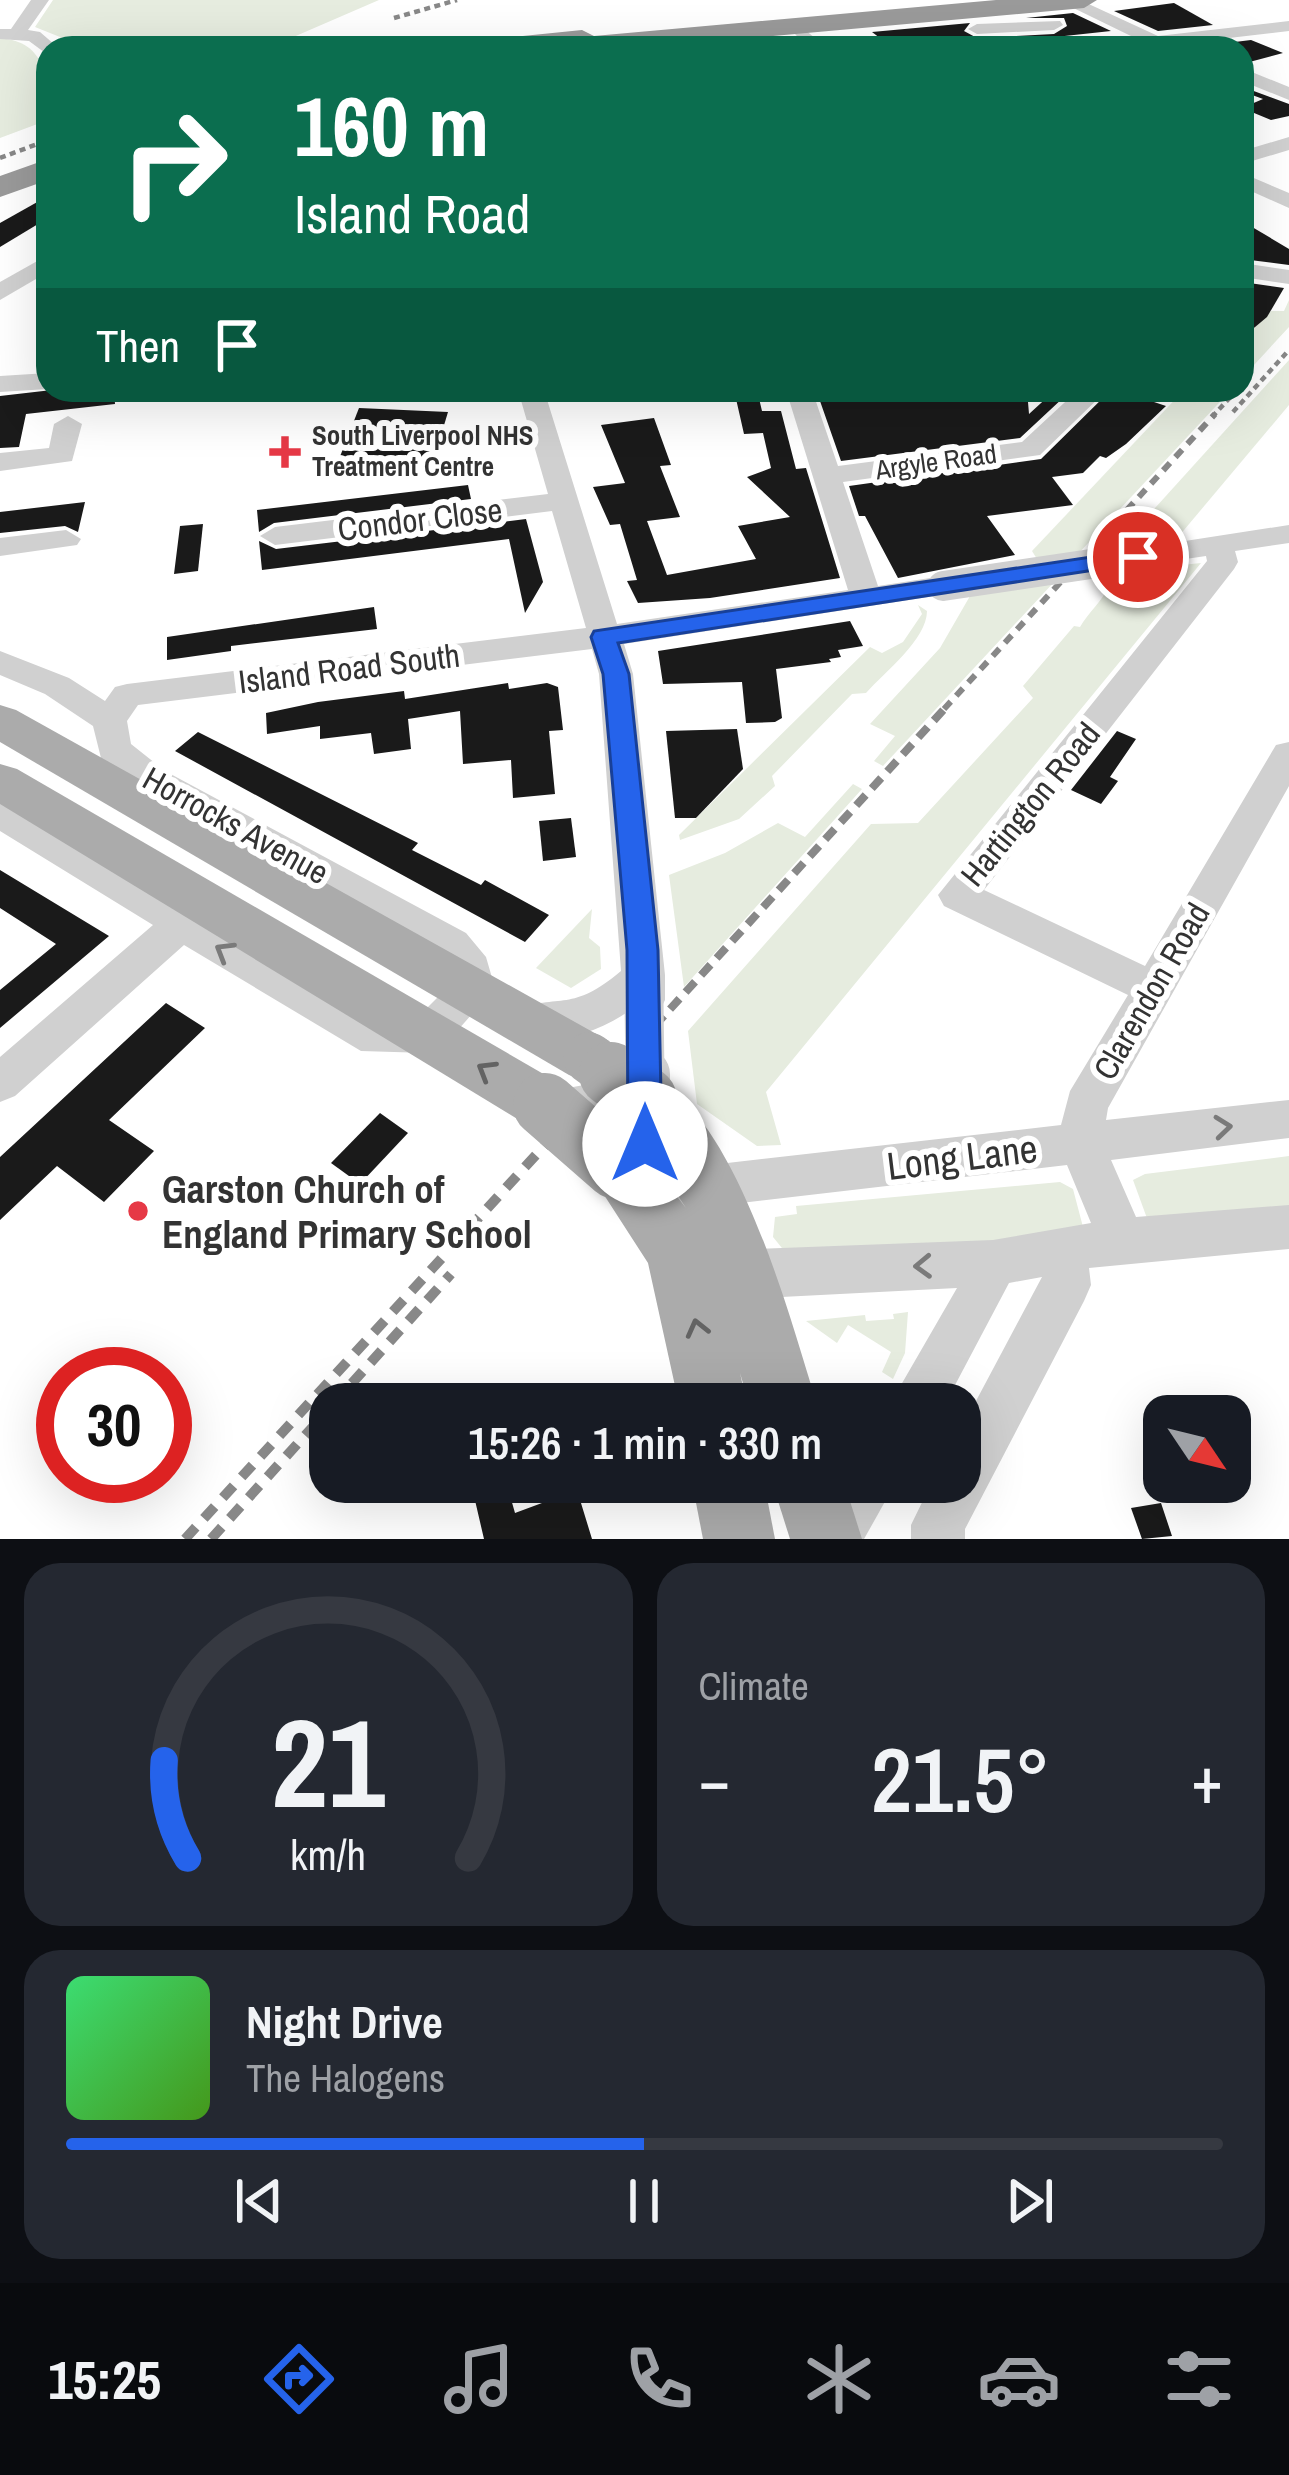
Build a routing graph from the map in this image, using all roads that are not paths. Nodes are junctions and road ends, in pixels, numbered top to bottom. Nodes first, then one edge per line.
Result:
1 (40, 0) edge
2 (1084, 0) edge
3 (1066, 9) edge
4 (1015, 15) edge
5 (1289, 26) edge
6 (977, 28) dead end
7 (1242, 31) junction
8 (9, 33) edge
9 (676, 36) edge
10 (707, 36) edge
11 (1145, 36) edge
12 (1214, 36) edge
13 (1289, 50) edge
14 (1254, 79) edge
15 (1289, 94) edge
16 (36, 165) edge
17 (36, 167) edge
18 (0, 176) edge
19 (1254, 185) edge
20 (0, 187) edge
21 (1289, 201) edge
22 (36, 270) edge
23 (1254, 272) edge
24 (1289, 277) edge
25 (0, 293) edge
26 (36, 382) edge
27 (0, 384) edge
28 (535, 402) edge
29 (804, 402) edge
30 (1081, 402) edge
31 (68, 424) dead end
32 (62, 455) junction
33 (0, 461) edge
34 (826, 476) junction
35 (57, 485) dead end
36 (565, 501) junction
37 (1289, 534) edge
38 (275, 536) dead end
39 (66, 539) dead end
40 (1218, 544) junction
41 (0, 547) edge
42 (866, 597) junction
43 (603, 637) junction
44 (0, 662) edge
45 (118, 708) junction
46 (0, 721) edge
47 (1284, 774) edge
48 (0, 781) edge
49 (0, 813) edge
50 (180, 925) junction
51 (644, 987) junction
52 (1150, 987) junction
53 (474, 988) junction
54 (527, 1022) junction
55 (427, 1035) junction
56 (0, 1084) edge
57 (1289, 1119) edge
58 (643, 1131) junction
59 (1081, 1143) junction
60 (710, 1186) junction
61 (1289, 1227) edge
62 (1122, 1240) junction
63 (673, 1248) junction
64 (1063, 1250) junction
65 (993, 1263) junction
66 (745, 1276) junction
67 (707, 1383) edge
68 (777, 1383) edge
69 (928, 1383) edge
70 (732, 1503) edge
71 (816, 1503) edge
72 (854, 1503) edge
73 (739, 1539) edge
74 (829, 1539) edge
75 (938, 1539) edge

1 - 8 street
2 - 3 highway
3 - 4 street
3 - 10 highway
3 - 11 street
4 - 6 street
4 - 9 highway
5 - 7 street
7 - 12 street
7 - 13 street
14 - 15 street
16 - 18 highway
17 - 20 highway
19 - 21 street
22 - 25 street
23 - 24 street
26 - 27 street
28 - 36 street
29 - 34 street
30 - 34 street, Argyle Road
31 - 32 street
32 - 33 street
32 - 35 street
34 - 42 street
36 - 38 street, Condor Close
36 - 43 street
37 - 40 street, Island Road South
39 - 41 street
40 - 42 street, Island Road South, bridge
40 - 52 street, Hartington Road
42 - 43 street, Island Road South
43 - 45 street, Island Road South
43 - 51 street
44 - 45 street, Horrocks Avenue
45 - 53 street, Horrocks Avenue
46 - 53 main road, Horrocks Avenue
47 - 52 street, Clarendon Road
48 - 55 main road, Horrocks Avenue
49 - 50 street, Horrocks Avenue
55 -> 50 street, Horrocks Avenue
50 - 56 street
51 - 54 street
51 - 58 street, bridge
52 - 59 street, Clarendon Road
53 - 54 main road, Horrocks Avenue
53 - 55 street
54 - 58 main road, Horrocks Avenue, bridge
58 -> 55 main road, Horrocks Avenue, bridge
59 -> 57 street, Long Lane
58 - 60 main road, Horrocks Avenue
58 - 63 main road, Horrocks Avenue
59 - 60 street, Long Lane
59 - 62 street
60 - 63 street
60 - 66 main road, Horrocks Avenue
61 - 62 street
62 - 64 street
63 - 66 street
67 -> 63 main road
64 - 65 street
64 - 75 street
65 -> 66 street
65 - 69 street
66 - 68 main road, Horrocks Avenue
70 - 73 main road
71 - 74 main road
72 - 74 street

